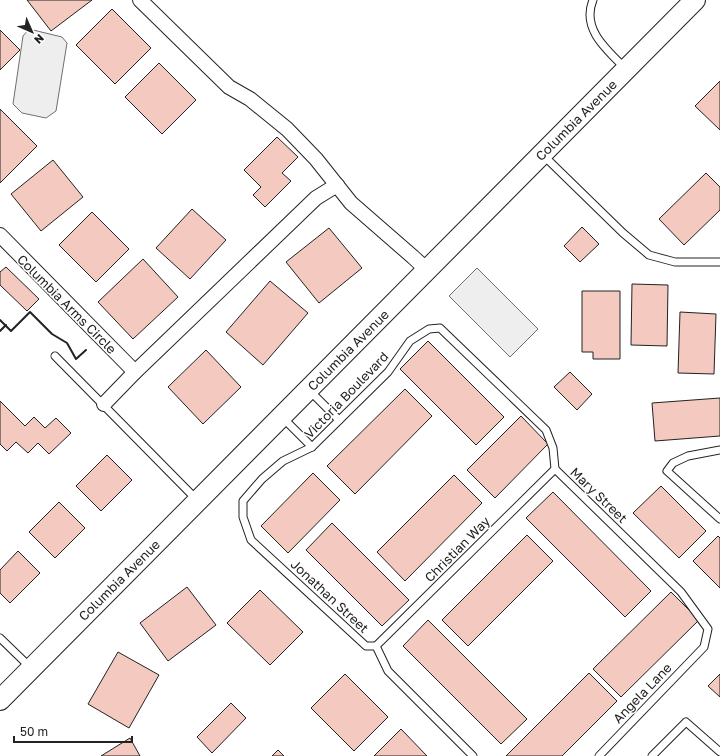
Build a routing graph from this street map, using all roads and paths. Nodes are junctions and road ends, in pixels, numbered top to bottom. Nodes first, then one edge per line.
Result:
1 (140, 0) edge
2 (593, 0) edge
3 (695, 0) edge
4 (626, 69) junction
5 (542, 154) junction
6 (337, 185) junction
7 (0, 235) edge
8 (720, 262) edge
9 (426, 270) junction
10 (439, 328) joint
11 (55, 356) dead end
12 (134, 372) junction
13 (308, 389) junction
14 (104, 404) junction
15 (282, 416) junction
16 (338, 420) junction
17 (312, 447) junction
18 (720, 450) edge
19 (555, 469) junction
20 (198, 501) junction
21 (720, 519) edge
22 (267, 555) joint
23 (0, 638) edge
24 (376, 646) junction
25 (704, 647) joint
26 (31, 669) junction
27 (0, 700) edge
28 (720, 752) edge
29 (473, 756) edge
30 (599, 756) edge
31 (652, 756) edge

1 - 6 street
2 - 4 lane
3 - 4 street, Columbia Avenue
4 - 5 street, Columbia Avenue
5 - 8 lane
5 - 9 street, Columbia Avenue
6 - 9 street
6 - 12 street
7 - 12 street, Columbia Arms Circle
9 - 13 street, Columbia Avenue
10 - 16 lane, Victoria Boulevard
10 - 19 lane, Mary Street
11 - 14 lane
12 - 14 street
13 - 15 street, Columbia Avenue
13 - 16 lane
14 - 20 lane
15 - 17 lane
15 - 20 street, Columbia Avenue
16 - 17 lane, Victoria Boulevard
17 - 22 lane, Victoria Boulevard
18 - 21 lane
19 - 24 lane, Christian Way
19 - 25 lane, Mary Street
20 - 26 street, Columbia Avenue
22 - 24 lane, Jonathan Street
23 - 26 lane
24 - 29 lane, Jonathan Street
25 - 30 lane, Angela Lane
26 - 27 street, Columbia Avenue
28 - 31 lane

